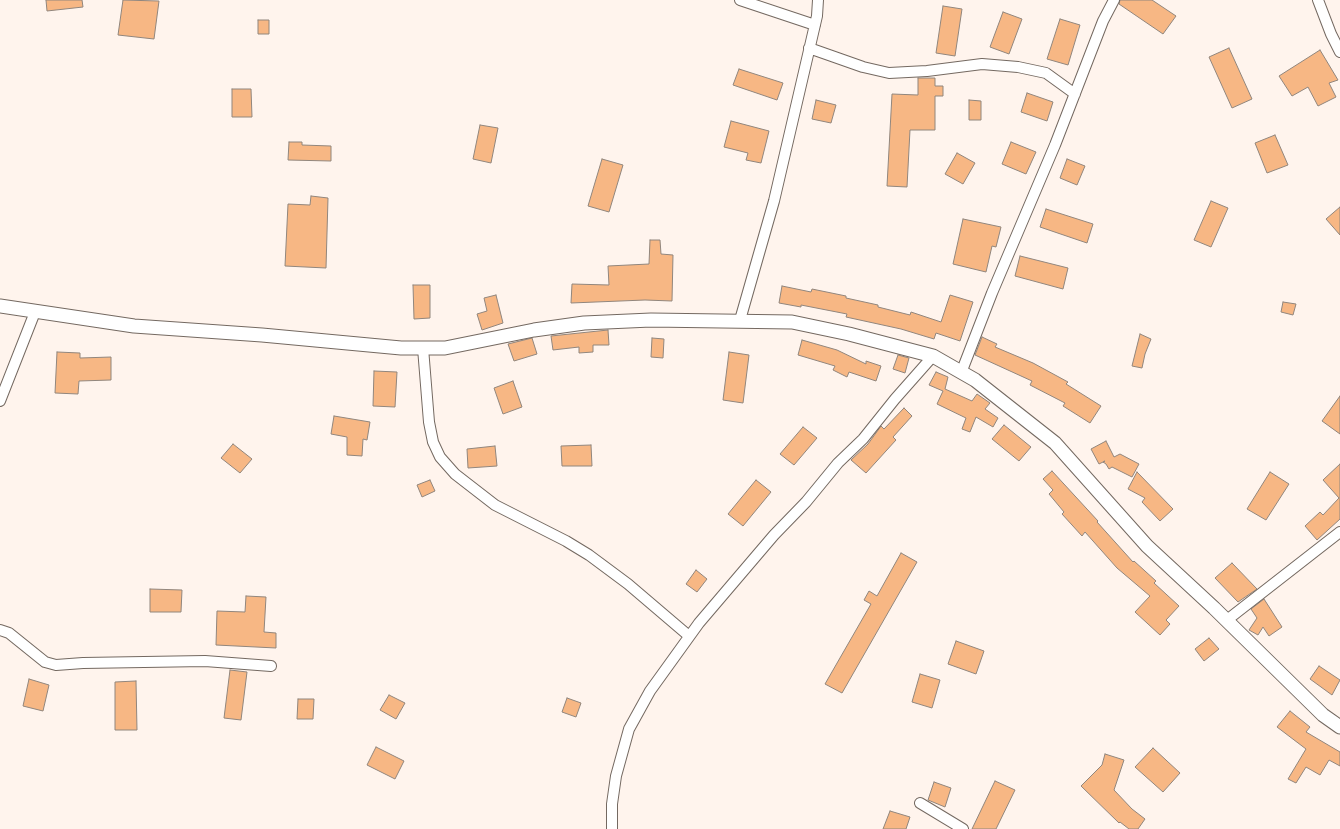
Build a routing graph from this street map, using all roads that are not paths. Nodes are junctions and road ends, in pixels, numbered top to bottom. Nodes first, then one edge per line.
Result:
1 (740, 0) edge
2 (818, 0) edge
3 (1114, 0) edge
4 (1318, 0) edge
5 (815, 25) junction
6 (809, 48) junction
7 (1340, 52) edge
8 (1076, 94) junction
9 (0, 306) edge
10 (35, 312) junction
11 (740, 320) junction
12 (423, 348) junction
13 (932, 356) junction
14 (961, 373) junction
15 (0, 401) edge
16 (1340, 532) edge
17 (1227, 620) junction
18 (0, 630) edge
19 (689, 636) junction
20 (271, 666) dead end
21 (1340, 727) edge
22 (920, 803) dead end
23 (612, 829) edge
24 (963, 829) edge

1 - 5 street
2 - 5 street
3 - 8 street
4 - 7 street
5 - 6 street
6 - 8 street
6 - 11 street
8 - 14 street
9 - 10 street
10 - 12 street
10 - 15 street
11 - 12 street
11 - 13 street
12 - 19 street
13 - 14 street
13 - 19 street
14 - 17 street
16 - 17 street
17 - 21 street
18 - 20 street
19 - 23 street
22 - 24 street

